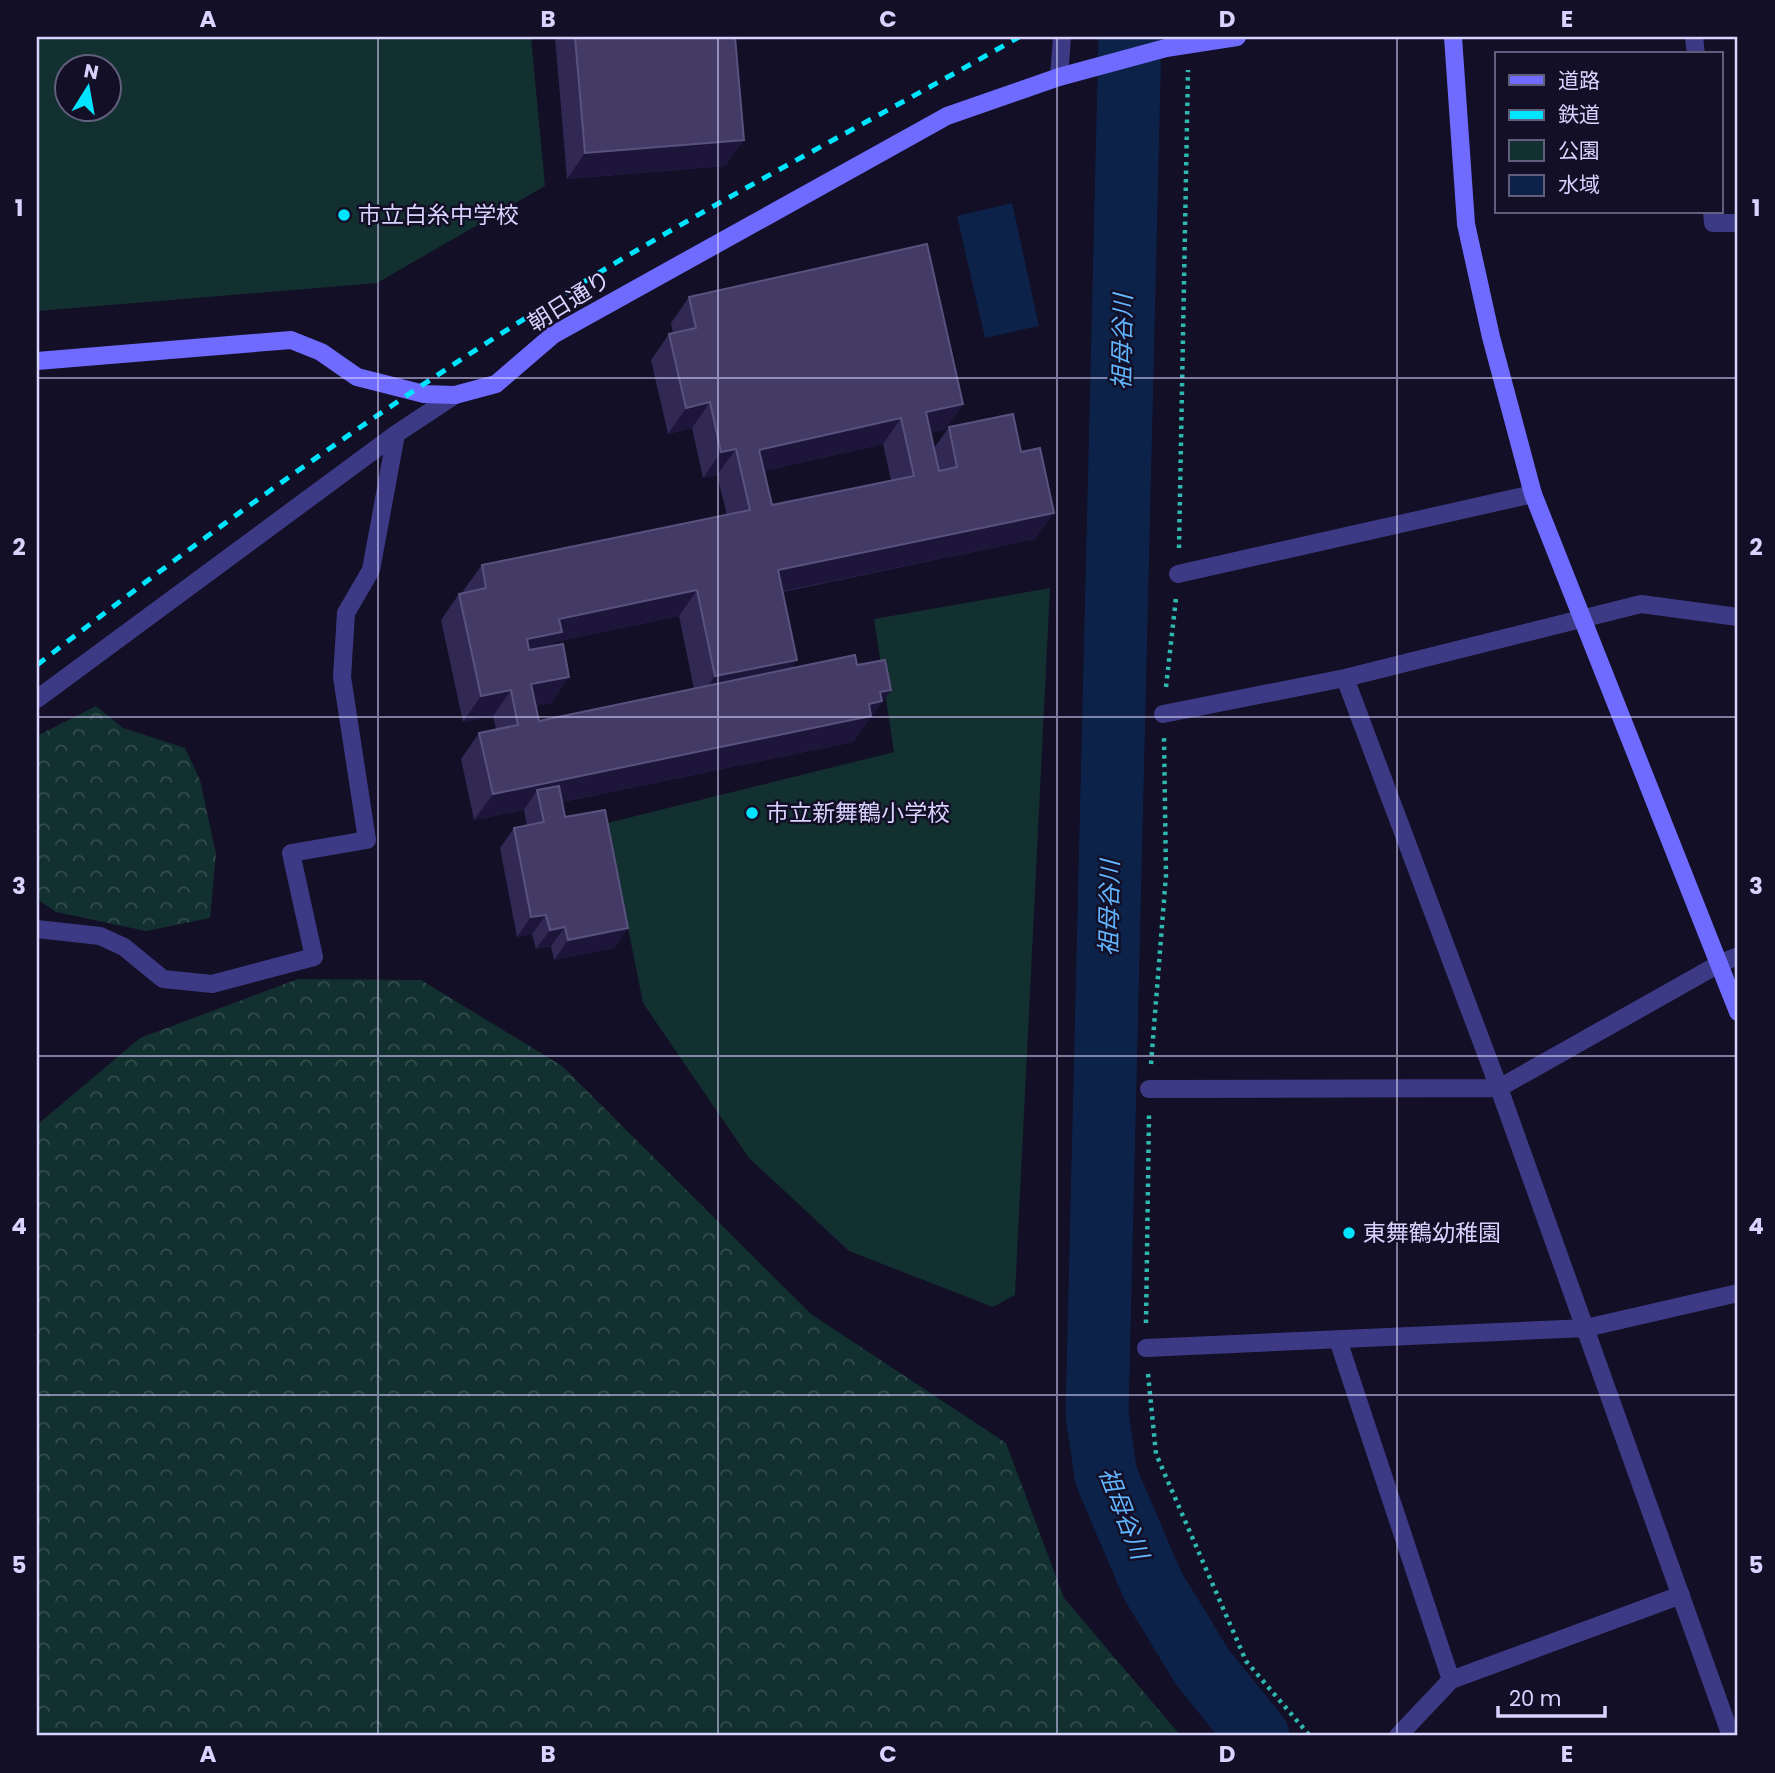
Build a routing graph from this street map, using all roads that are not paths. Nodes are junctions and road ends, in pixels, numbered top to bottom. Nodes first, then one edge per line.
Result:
1 (1062, 37) edge
2 (1237, 37) edge
3 (1453, 37) edge
4 (1059, 77) junction
5 (1712, 214) edge
6 (1738, 223) edge
7 (37, 360) edge
8 (455, 395) junction
9 (396, 434) junction
10 (1533, 494) junction
11 (1178, 574) road end
12 (1738, 617) edge
13 (1583, 618) junction
14 (1345, 678) junction
15 (37, 699) edge
16 (1163, 714) road end
17 (37, 929) edge
18 (1738, 957) edge
19 (1719, 964) junction
20 (1738, 1012) edge
21 (1499, 1088) junction
22 (1149, 1089) road end
23 (1738, 1293) edge
24 (1586, 1328) junction
25 (1338, 1340) junction
26 (1146, 1348) road end
27 (1681, 1595) junction
28 (1451, 1680) junction
29 (1398, 1736) edge
30 (1731, 1736) edge

1 - 4 street
2 - 4 street, 朝日通り
3 - 10 street
4 - 8 street, 朝日通り
5 - 6 street
7 - 8 street, 朝日通り
8 - 9 street
9 - 15 street
9 - 17 street
10 - 11 street
10 - 13 street
12 - 13 street
13 - 14 street
13 - 19 street
14 - 16 street
14 - 21 street
18 - 19 street
19 - 20 street
19 - 21 street
21 - 22 street
21 - 24 street
23 - 24 street
24 - 25 street
24 - 27 street
25 - 26 street
25 - 28 street
27 - 28 street
27 - 30 street
28 - 29 street

